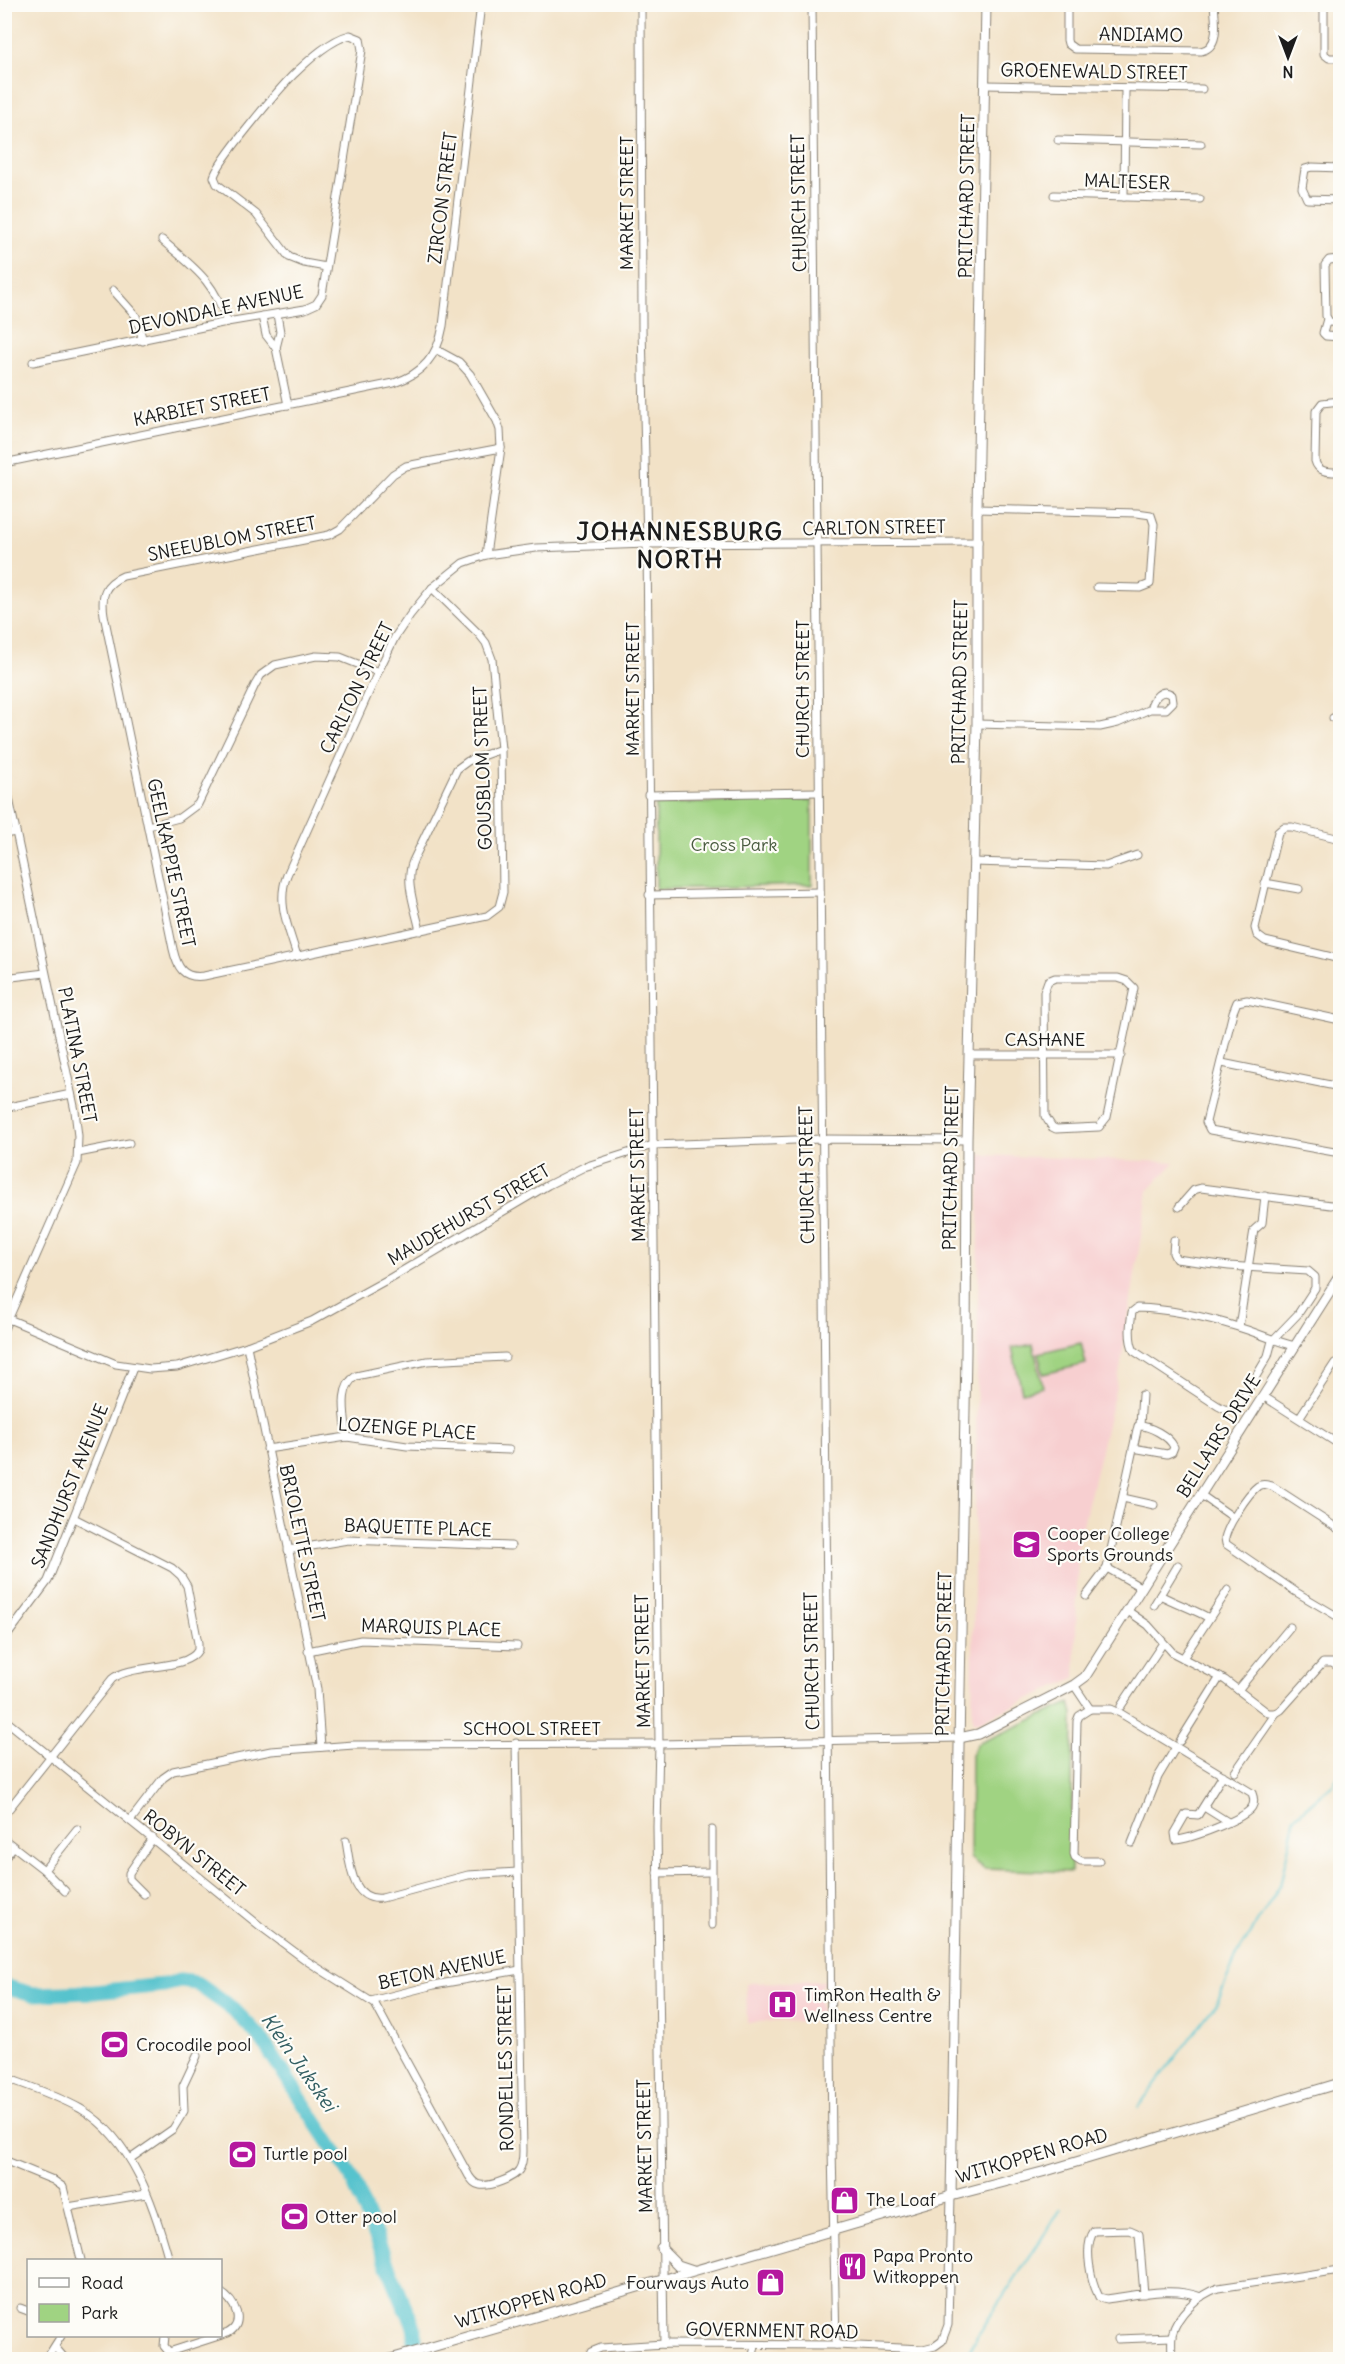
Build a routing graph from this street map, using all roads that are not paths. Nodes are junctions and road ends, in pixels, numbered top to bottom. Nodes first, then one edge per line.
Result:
1 (481, 4) edge
2 (641, 4) edge
3 (812, 4) edge
4 (986, 4) edge
5 (1067, 4) edge
6 (1214, 4) edge
7 (1324, 4) edge
8 (1341, 58) edge
9 (986, 86) junction
10 (1125, 89) junction
11 (1202, 89) dead end
12 (1058, 140) dead end
13 (1125, 141) junction
14 (1201, 144) dead end
15 (1341, 168) edge
16 (1054, 195) dead end
17 (1124, 197) junction
18 (1200, 199) dead end
19 (1341, 200) edge
20 (162, 240) dead end
21 (1341, 259) edge
22 (326, 267) junction
23 (113, 290) dead end
24 (277, 314) junction
25 (262, 316) junction
26 (1327, 319) junction
27 (227, 322) junction
28 (1341, 323) edge
29 (1341, 337) edge
30 (143, 341) junction
31 (276, 348) junction
32 (437, 350) junction
33 (33, 362) dead end
34 (1341, 401) edge
35 (288, 405) junction
36 (501, 448) junction
37 (4, 463) edge
38 (1341, 472) edge
39 (977, 509) junction
40 (978, 542) junction
41 (647, 544) junction
42 (818, 544) junction
43 (486, 555) junction
44 (1097, 587) dead end
45 (432, 588) junction
46 (103, 604) joint
47 (378, 672) junction
48 (1150, 709) dead end
49 (976, 724) junction
50 (501, 749) junction
51 (4, 775) edge
52 (818, 792) junction
53 (648, 795) junction
54 (148, 826) junction
55 (16, 832) junction
56 (4, 834) edge
57 (1341, 839) edge
58 (1137, 855) dead end
59 (973, 862) junction
60 (1265, 883) junction
61 (1299, 889) dead end
62 (819, 892) junction
63 (649, 895) junction
64 (502, 897) joint
65 (420, 931) junction
66 (297, 956) junction
67 (1341, 960) edge
68 (45, 973) junction
69 (4, 978) edge
70 (1341, 1020) edge
71 (969, 1055) junction
72 (1045, 1055) junction
73 (1121, 1055) junction
74 (1222, 1063) junction
75 (1341, 1087) edge
76 (71, 1094) junction
77 (4, 1108) edge
78 (822, 1139) junction
79 (967, 1140) junction
80 (129, 1143) dead end
81 (653, 1145) junction
82 (1341, 1152) edge
83 (78, 1153) junction
84 (1265, 1196) junction
85 (1331, 1206) dead end
86 (1179, 1207) dead end
87 (1174, 1240) dead end
88 (1249, 1267) junction
89 (1341, 1275) edge
90 (7, 1318) edge
91 (1239, 1327) junction
92 (4, 1329) edge
93 (1272, 1341) junction
94 (247, 1346) junction
95 (1295, 1346) junction
96 (505, 1357) dead end
97 (1335, 1363) dead end
98 (133, 1368) junction
99 (1142, 1395) dead end
100 (1263, 1395) junction
101 (1299, 1419) junction
102 (1140, 1425) junction
103 (347, 1437) junction
104 (1341, 1445) edge
105 (1133, 1448) junction
106 (267, 1449) junction
107 (509, 1450) dead end
108 (1201, 1495) junction
109 (1123, 1498) junction
110 (1155, 1504) dead end
111 (74, 1518) junction
112 (1234, 1518) junction
113 (1341, 1530) edge
114 (511, 1546) dead end
115 (288, 1550) junction
116 (1178, 1565) dead end
117 (1107, 1568) junction
118 (1142, 1588) junction
119 (1227, 1590) dead end
120 (1160, 1595) junction
121 (1086, 1596) dead end
122 (1154, 1605) dead end
123 (1128, 1611) junction
124 (1209, 1618) junction
125 (1341, 1618) edge
126 (1290, 1627) dead end
127 (4, 1640) edge
128 (1163, 1643) junction
129 (517, 1646) dead end
130 (309, 1651) junction
131 (1183, 1658) junction
132 (1341, 1668) edge
133 (1220, 1677) junction
134 (1074, 1686) junction
135 (1238, 1690) junction
136 (1121, 1706) dead end
137 (1090, 1709) junction
138 (1276, 1713) junction
139 (4, 1719) edge
140 (959, 1738) junction
141 (828, 1740) junction
142 (516, 1743) junction
143 (659, 1744) junction
144 (1178, 1744) junction
145 (321, 1747) junction
146 (51, 1756) junction
147 (1235, 1772) dead end
148 (1223, 1775) junction
149 (1204, 1807) junction
150 (4, 1815) edge
151 (130, 1821) junction
152 (1228, 1822) junction
153 (77, 1829) dead end
154 (712, 1830) dead end
155 (153, 1838) junction
156 (4, 1839) edge
157 (346, 1841) dead end
158 (1132, 1843) dead end
159 (13, 1847) junction
160 (4, 1859) edge
161 (1099, 1861) dead end
162 (44, 1870) junction
163 (518, 1872) junction
164 (711, 1872) junction
165 (657, 1873) junction
166 (65, 1891) dead end
167 (144, 1894) dead end
168 (712, 1925) dead end
169 (520, 1970) junction
170 (371, 2001) junction
171 (197, 2056) dead end
172 (4, 2077) edge
173 (1341, 2083) edge
174 (130, 2159) junction
175 (4, 2160) edge
176 (146, 2194) junction
177 (951, 2196) junction
178 (68, 2207) junction
179 (834, 2230) junction
180 (661, 2248) junction
181 (81, 2259) edge
182 (169, 2259) edge
183 (695, 2270) junction
184 (1341, 2270) edge
185 (662, 2280) junction
186 (222, 2294) edge
187 (1144, 2294) junction
188 (1198, 2299) junction
189 (20, 2308) dead end
190 (27, 2311) edge
191 (947, 2332) joint
192 (222, 2335) edge
193 (60, 2337) edge
194 (165, 2337) edge
195 (216, 2337) edge
196 (1172, 2337) junction
197 (1118, 2339) dead end
198 (664, 2344) junction
199 (836, 2345) junction
200 (755, 2346) junction
201 (55, 2347) junction
202 (589, 2356) edge
203 (32, 2360) edge
204 (66, 2360) edge
205 (387, 2360) edge
206 (752, 2360) edge
207 (1172, 2360) edge

1 - 32 street, ZIRCON STREET
2 - 41 street, MARKET STREET
3 - 42 street, CHURCH STREET
4 - 9 street, PRITCHARD STREET
5 - 6 street, ANDIAMO
7 - 8 street
9 - 10 street, GROENEWALD STREET
9 - 39 street, PRITCHARD STREET
10 - 11 street, GROENEWALD STREET
10 - 13 street
12 - 13 street
13 - 14 street
13 - 17 street
15 - 19 street
16 - 17 street, MALTESER
17 - 18 street, MALTESER
20 - 27 street
21 - 26 street
22 - 22 street, DEVONDALE AVENUE
22 - 24 street, DEVONDALE AVENUE
23 - 30 street
24 - 25 street, DEVONDALE AVENUE
24 - 31 street
25 - 27 street, DEVONDALE AVENUE
25 - 31 street
26 - 28 street
26 - 29 street
27 - 30 street, DEVONDALE AVENUE
30 - 33 street, DEVONDALE AVENUE
31 - 35 street
32 - 35 street, KARBIET STREET
32 - 36 street
34 - 38 street
35 - 37 street, KARBIET STREET
36 - 43 street
36 - 46 street, SNEEUBLOM STREET
39 - 40 street, PRITCHARD STREET
39 - 44 street
40 - 42 street, CARLTON STREET
40 - 49 street, PRITCHARD STREET
41 - 42 street, CARLTON STREET
41 - 43 street, CARLTON STREET
41 - 53 street, MARKET STREET
42 - 52 street, CHURCH STREET
43 - 45 street, CARLTON STREET
45 - 47 street, CARLTON STREET
45 - 50 street, GOUSBLOM STREET
46 - 54 street, GEELKAPPIE STREET
47 - 54 street
47 - 66 street, CARLTON STREET
48 - 49 street
49 - 59 street, PRITCHARD STREET
50 - 64 street, GOUSBLOM STREET
50 - 65 street
51 - 55 street, PLATINA STREET
52 - 53 street
52 - 62 street, CHURCH STREET
53 - 63 street, MARKET STREET
54 - 66 street, GEELKAPPIE STREET
55 - 56 street
55 - 68 street, PLATINA STREET
57 - 60 street
58 - 59 street
59 - 71 street, PRITCHARD STREET
60 - 61 street
60 - 67 street
62 - 63 street
62 - 78 street, CHURCH STREET
63 - 81 street, MARKET STREET
64 - 65 street, GEELKAPPIE STREET
65 - 66 street, GEELKAPPIE STREET
68 - 69 street
68 - 76 street, PLATINA STREET
70 - 74 street
71 - 72 street, CASHANE
71 - 79 street, PRITCHARD STREET
72 - 73 street, CASHANE
72 - 73 street
72 - 73 street
74 - 75 street
74 - 82 street
76 - 77 street
76 - 83 street, PLATINA STREET
78 - 79 street, MAUDEHURST STREET
78 - 81 street, MAUDEHURST STREET
78 - 141 street, CHURCH STREET
79 - 140 street, PRITCHARD STREET
80 - 83 street
81 - 94 street, MAUDEHURST STREET
81 - 143 street, MARKET STREET
83 - 90 street, PLATINA STREET
84 - 85 street
84 - 86 street
84 - 88 street
87 - 88 street
88 - 91 street
88 - 93 street
89 - 95 street, BELLAIRS DRIVE
90 - 92 street, PLATINA STREET
90 - 98 street, MAUDEHURST STREET
91 - 93 street
91 - 93 street
93 - 95 street
94 - 98 street, MAUDEHURST STREET
94 - 106 street, BRIOLETTE STREET
95 - 100 street, BELLAIRS DRIVE
96 - 103 street
97 - 101 street
98 - 111 street, SANDHURST AVENUE
99 - 102 street
100 - 101 street
100 - 108 street, BELLAIRS DRIVE
101 - 104 street
102 - 105 street
102 - 105 street
103 - 106 street, LOZENGE PLACE
103 - 107 street, LOZENGE PLACE
105 - 109 street
106 - 115 street, BRIOLETTE STREET
108 - 112 street
108 - 118 street, BELLAIRS DRIVE
109 - 110 street
109 - 117 street
111 - 127 street, SANDHURST AVENUE
111 - 146 street
112 - 113 street
112 - 125 street
114 - 115 street, BAQUETTE PLACE
115 - 130 street, BRIOLETTE STREET
116 - 120 street
117 - 118 street
117 - 121 street
118 - 123 street, BELLAIRS DRIVE
119 - 124 street
120 - 122 street
120 - 124 street
123 - 128 street
123 - 134 street, BELLAIRS DRIVE
124 - 131 street
126 - 135 street
128 - 131 street
128 - 136 street
129 - 130 street, MARQUIS PLACE
130 - 145 street, BRIOLETTE STREET
131 - 133 street
132 - 138 street
133 - 135 street
133 - 144 street
134 - 137 street
134 - 140 street, BELLAIRS DRIVE
135 - 138 street
137 - 144 street
137 - 161 street
138 - 147 street
139 - 146 street, ROBYN STREET
140 - 141 street, SCHOOL STREET
140 - 177 street, PRITCHARD STREET
141 - 143 street, SCHOOL STREET
141 - 179 street, CHURCH STREET
142 - 143 street, SCHOOL STREET
142 - 145 street, SCHOOL STREET
142 - 163 street, RONDELLES STREET
143 - 165 street, MARKET STREET
144 - 148 street
144 - 158 street
145 - 151 street, SCHOOL STREET
146 - 150 street
146 - 151 street, ROBYN STREET
148 - 149 street
148 - 152 street
149 - 152 street
149 - 152 street
151 - 155 street, ROBYN STREET
153 - 162 street
154 - 164 street
155 - 167 street
155 - 170 street, ROBYN STREET
156 - 159 street
157 - 163 street
159 - 160 street
159 - 162 street
162 - 166 street
163 - 169 street, RONDELLES STREET
164 - 165 street
164 - 168 street
165 - 180 street, MARKET STREET
169 - 170 street, BETON AVENUE
169 - 170 street, RONDELLES STREET
171 - 174 street
172 - 174 street
173 - 177 street, WITKOPPEN ROAD
174 - 176 street
175 - 178 street
176 - 178 street
176 - 182 street
177 - 179 street, WITKOPPEN ROAD
177 - 191 street, PRITCHARD STREET
178 - 181 street
179 - 183 street, WITKOPPEN ROAD
179 - 199 street, CHURCH STREET
180 - 183 street
180 - 185 street, MARKET STREET
183 - 185 street, WITKOPPEN ROAD
184 - 188 street
185 - 198 street, MARKET STREET
185 - 205 street, WITKOPPEN ROAD
186 - 192 street
187 - 187 street
187 - 188 street
188 - 196 street
189 - 190 street
191 - 199 street, GOVERNMENT ROAD
193 - 201 street
194 - 195 street
196 - 197 street
196 - 207 street
198 - 200 street, GOVERNMENT ROAD
198 - 202 street, GOVERNMENT ROAD
199 - 200 street, GOVERNMENT ROAD
200 - 206 street
201 - 203 street
201 - 204 street

